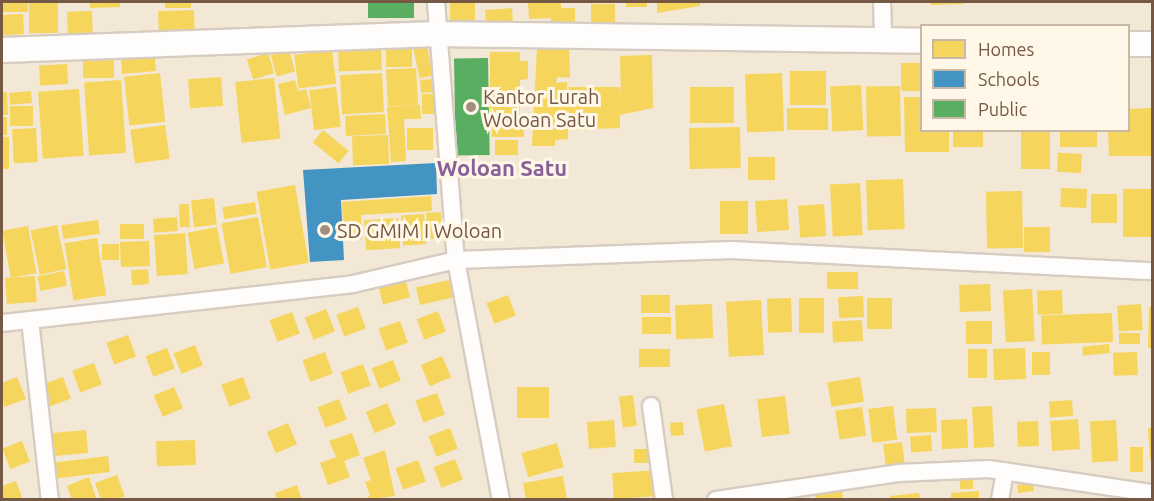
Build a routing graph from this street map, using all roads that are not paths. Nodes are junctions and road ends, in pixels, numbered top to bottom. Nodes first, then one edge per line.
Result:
1 (436, 2) edge
2 (882, 2) edge
3 (437, 34) junction
4 (883, 40) junction
5 (920, 41) edge
6 (1130, 44) edge
7 (1152, 44) edge
8 (2, 50) edge
9 (456, 260) junction
10 (1152, 271) edge
11 (30, 320) junction
12 (2, 323) edge
13 (651, 406) dead end
14 (1005, 471) junction
15 (1152, 493) edge
16 (50, 500) edge
17 (501, 500) edge
18 (664, 500) edge
19 (716, 500) edge
20 (1000, 500) edge

1 - 3 street
2 - 4 street
3 - 4 main road
3 - 8 main road
3 - 9 street
4 - 5 main road
6 - 7 main road
9 - 10 street
9 - 11 street
9 - 17 street
11 - 12 street
11 - 16 street
13 - 18 street
14 - 15 street
14 - 19 street
14 - 20 street

